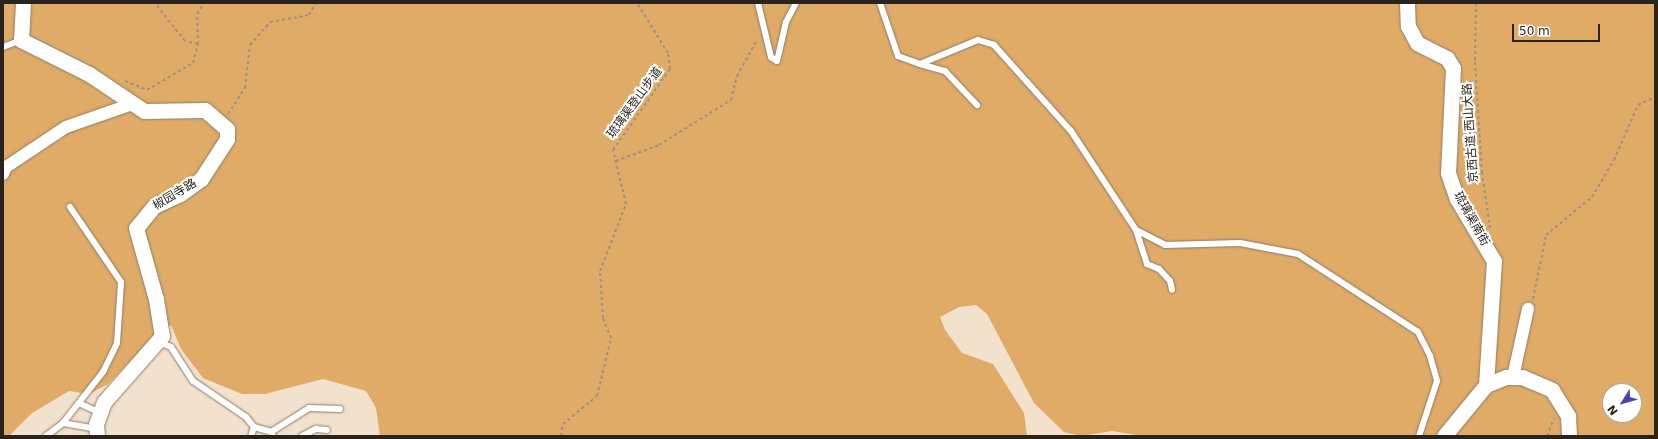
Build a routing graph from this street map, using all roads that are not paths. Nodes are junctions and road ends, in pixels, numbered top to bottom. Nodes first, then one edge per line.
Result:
1 (23, 3) edge
2 (758, 3) edge
3 (796, 3) edge
4 (880, 3) edge
5 (1407, 3) edge
6 (22, 40) junction
7 (3, 47) edge
8 (920, 64) junction
9 (132, 104) junction
10 (977, 105) dead end
11 (3, 174) edge
12 (70, 207) dead end
13 (1136, 230) junction
14 (1172, 290) dead end
15 (1528, 309) road end
16 (159, 342) junction
17 (1513, 377) junction
18 (1486, 385) junction
19 (81, 404) junction
20 (340, 409) dead end
21 (100, 413) junction
22 (63, 423) junction
23 (254, 427) junction
24 (327, 430) dead end
25 (97, 432) edge
26 (272, 434) edge
27 (46, 436) edge
28 (251, 436) edge
29 (302, 436) edge
30 (1419, 436) edge
31 (1444, 436) edge
32 (1569, 436) edge

1 - 6 street
2 - 3 lane
4 - 8 lane
5 - 18 street, 琉璃渠南街
6 - 7 lane
6 - 9 street
8 - 10 lane
8 - 13 lane
9 - 11 street
9 - 16 street, 椒园寺路
12 - 19 lane
13 - 14 lane
13 - 30 lane
15 - 17 street
16 - 21 street
16 - 23 lane
17 - 18 street
17 - 32 street
18 - 31 street
19 - 21 lane
19 - 22 lane
20 - 26 lane
21 - 25 street
22 - 25 lane
22 - 27 lane
23 - 26 lane
23 - 28 lane
24 - 29 lane

